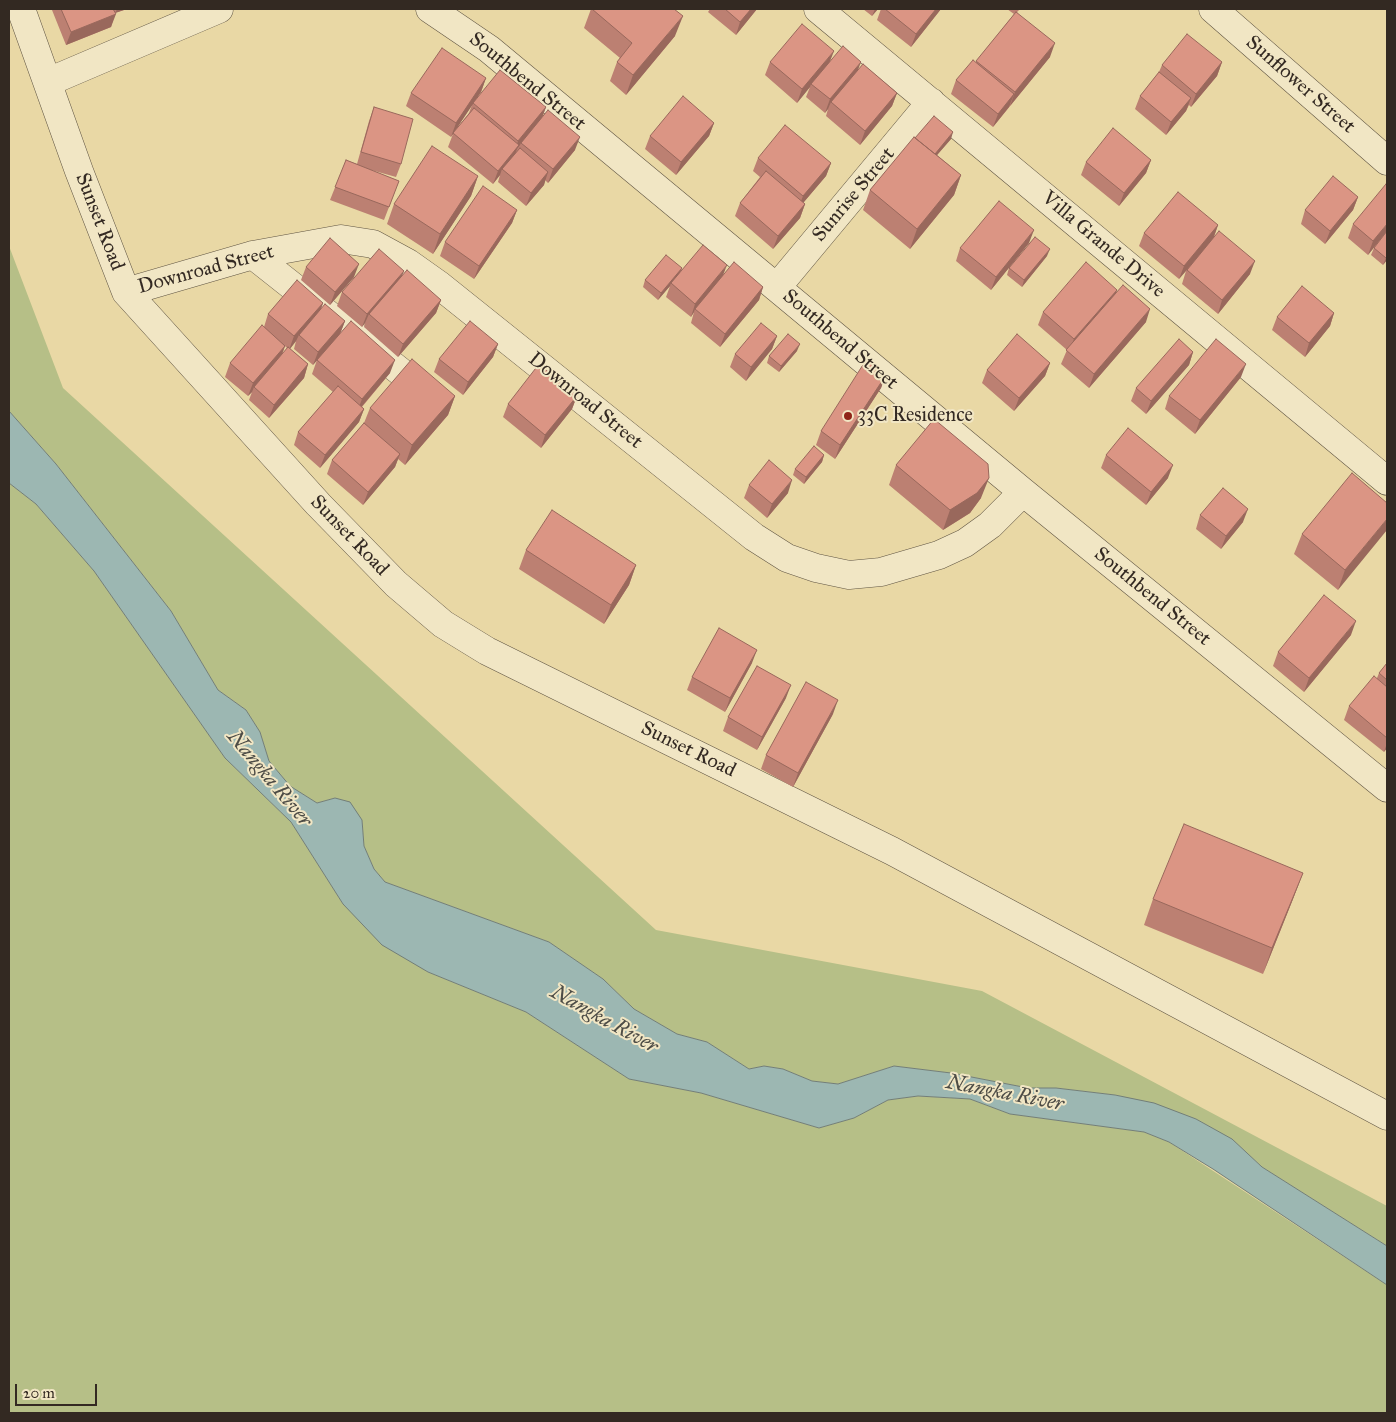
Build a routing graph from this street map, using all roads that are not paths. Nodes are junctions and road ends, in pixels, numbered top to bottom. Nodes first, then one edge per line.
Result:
1 (20, 9) edge
2 (219, 9) edge
3 (430, 9) edge
4 (818, 9) edge
5 (1212, 9) edge
6 (48, 82) junction
7 (931, 102) junction
8 (1387, 161) edge
9 (253, 255) junction
10 (777, 287) junction
11 (126, 292) junction
12 (438, 402) edge
13 (1387, 481) edge
14 (1023, 492) junction
15 (1387, 788) edge
16 (1387, 1116) edge

1 - 6 street, Sunset Road
2 - 6 street
3 - 10 street, Southbend Street
4 - 7 street, Villa Grande Drive
5 - 8 street, Sunflower Street
6 - 11 street, Sunset Road
7 - 10 street, Sunrise Street
7 - 13 street, Villa Grande Drive
9 - 11 street, Downroad Street
9 - 12 street
9 - 14 street, Downroad Street
10 - 14 street, Southbend Street
11 - 16 street, Sunset Road
14 - 15 street, Southbend Street

